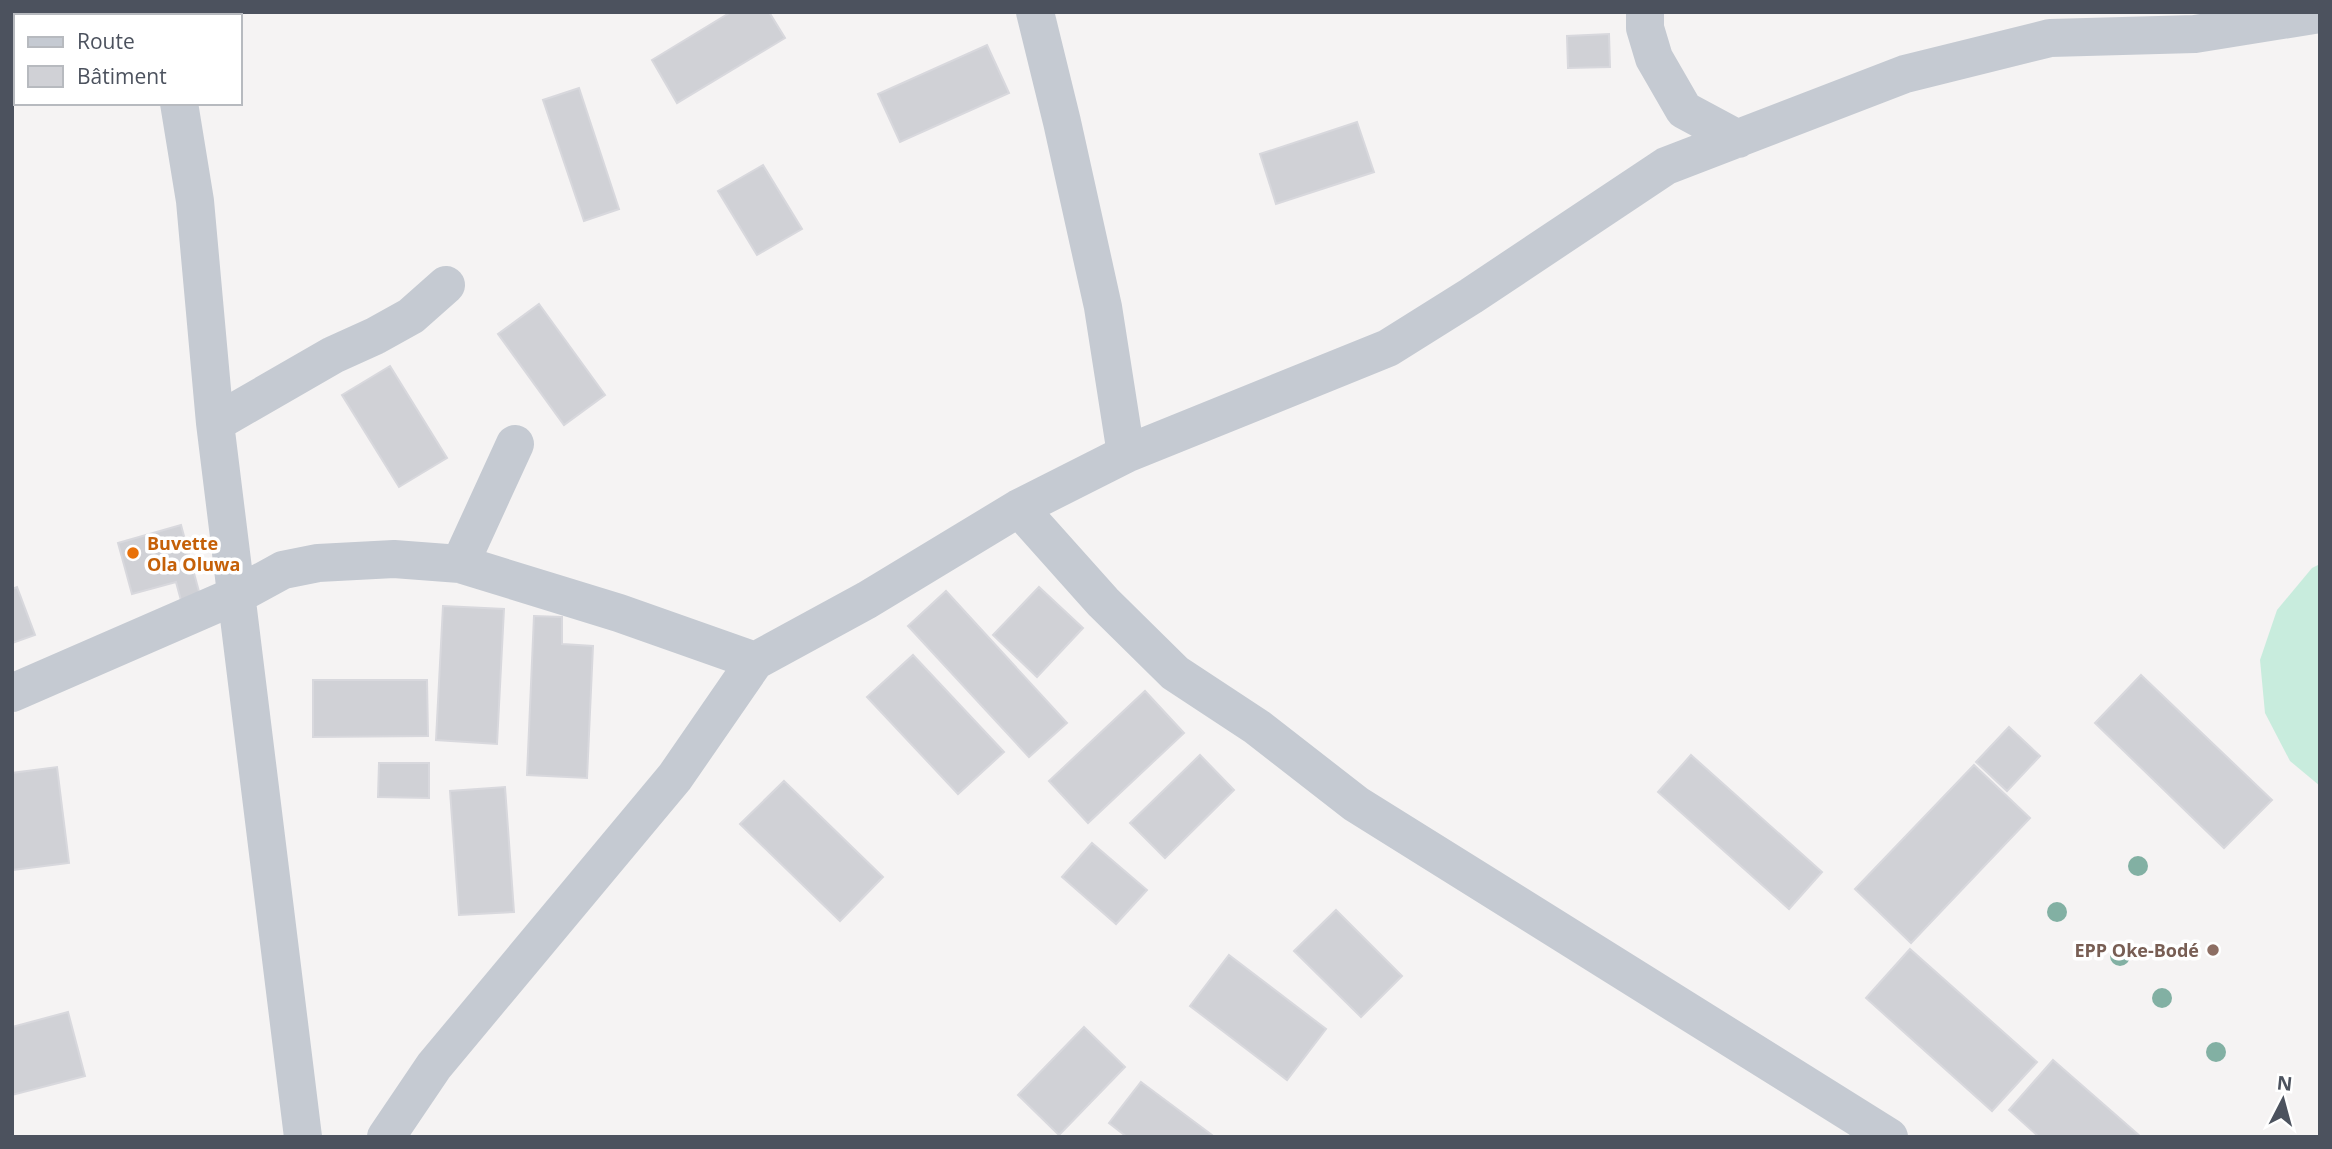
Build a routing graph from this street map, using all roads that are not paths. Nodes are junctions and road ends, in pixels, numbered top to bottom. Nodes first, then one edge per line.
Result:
1 (1035, 12) edge
2 (1645, 12) edge
3 (2320, 14) edge
4 (2050, 25) edge
5 (179, 105) edge
6 (1684, 110) junction
7 (1738, 139) junction
8 (1666, 166) junction
9 (446, 285) dead end
10 (215, 424) junction
11 (515, 444) dead end
12 (1126, 454) junction
13 (1019, 508) junction
14 (460, 564) junction
15 (237, 595) junction
16 (755, 661) junction
17 (12, 693) edge
18 (303, 1137) edge
19 (386, 1137) edge
20 (1889, 1137) edge

1 - 12 street
2 - 6 street
3 - 4 street
4 - 7 street
5 - 10 street
6 - 7 street
6 - 8 street
7 - 8 street
8 - 12 street
9 - 10 street
10 - 15 street
11 - 14 street
12 - 13 street
13 - 16 street
13 - 20 street
14 - 15 street
14 - 16 street
15 - 17 street
15 - 18 street
16 - 19 street

